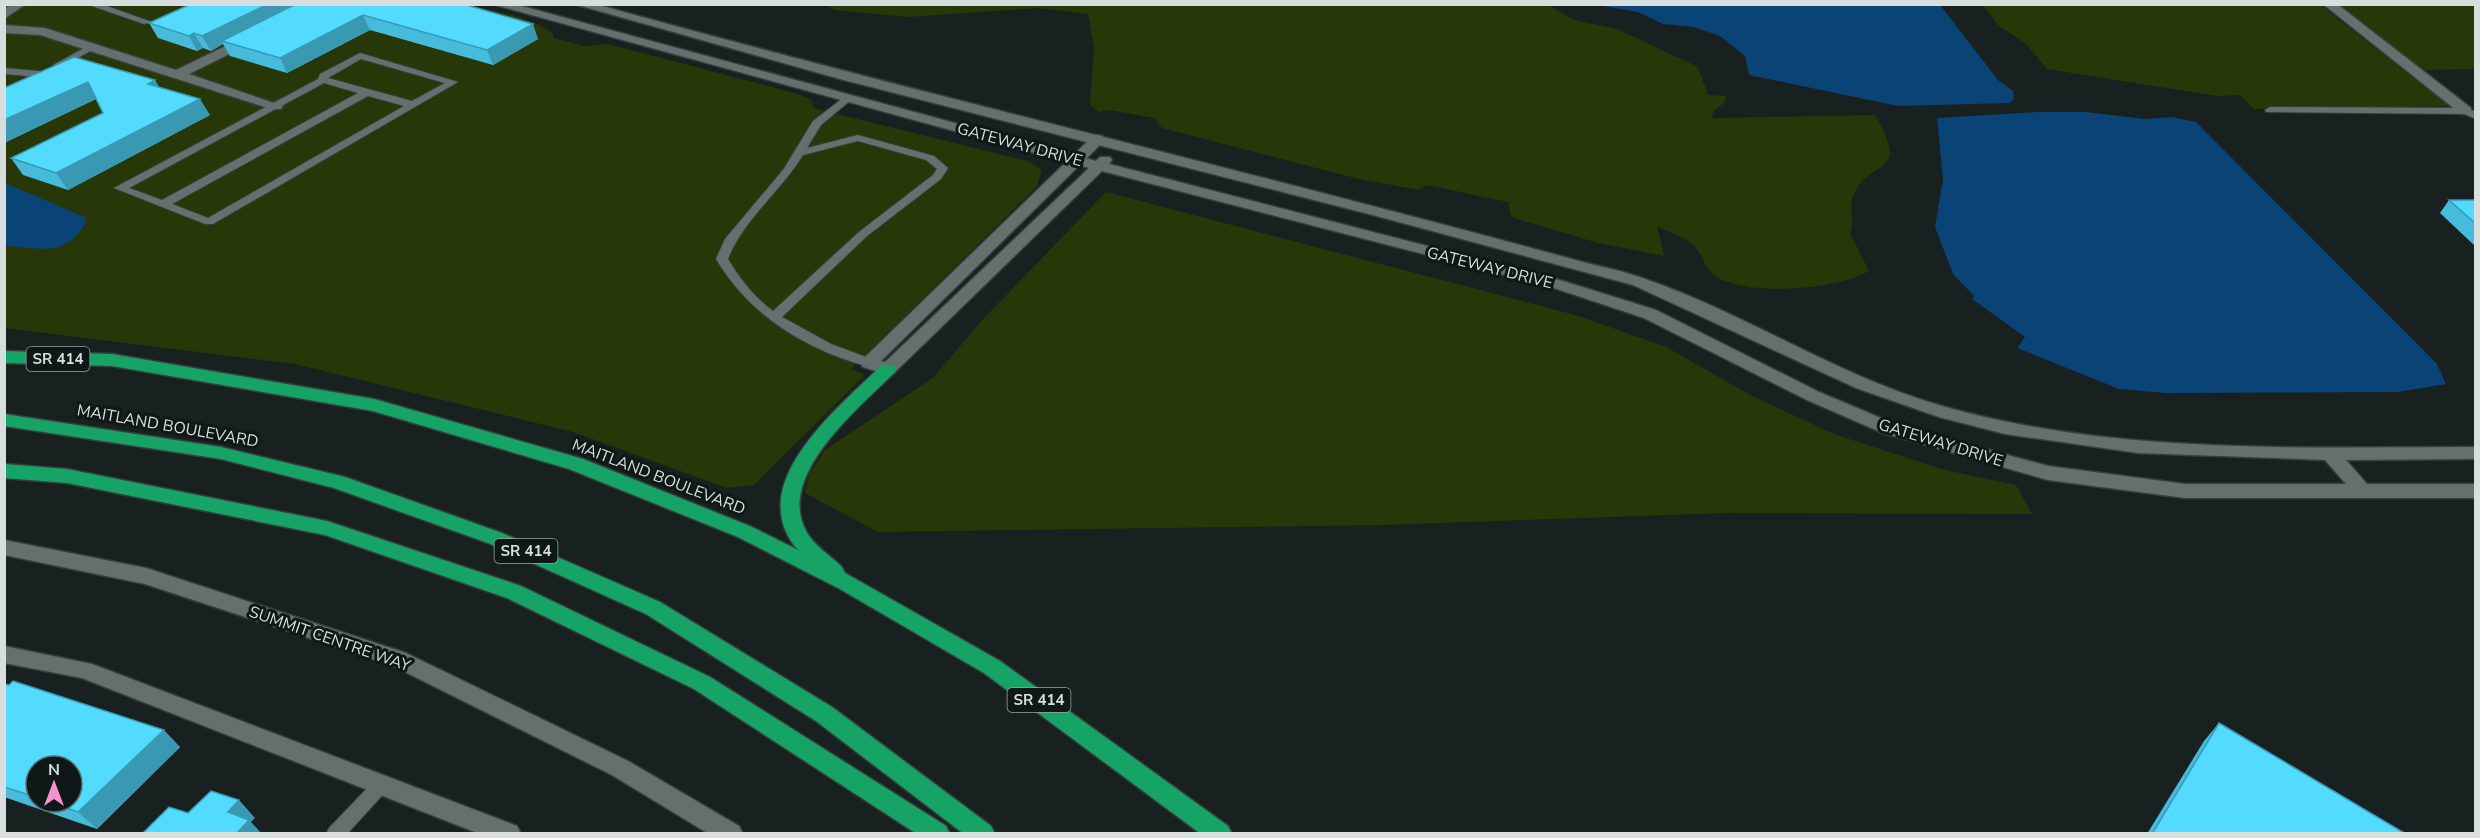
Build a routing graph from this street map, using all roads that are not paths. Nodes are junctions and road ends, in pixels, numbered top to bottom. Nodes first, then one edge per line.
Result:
1 (20, 4) edge
2 (90, 4) edge
3 (498, 4) edge
4 (580, 4) edge
5 (2329, 4) edge
6 (4, 15) edge
7 (618, 16) junction
8 (147, 22) edge
9 (4, 29) edge
10 (591, 31) junction
11 (259, 35) edge
12 (93, 47) junction
13 (4, 71) edge
14 (39, 74) junction
15 (177, 74) junction
16 (323, 80) junction
17 (13, 86) edge
18 (367, 92) junction
19 (847, 98) junction
20 (413, 105) junction
21 (276, 106) junction
22 (2270, 110) dead end
23 (2471, 114) edge
24 (1098, 139) junction
25 (1120, 144) junction
26 (799, 153) junction
27 (1078, 160) junction
28 (1099, 166) junction
29 (164, 204) junction
30 (775, 316) junction
31 (1751, 333) junction
32 (4, 348) edge
33 (1726, 352) junction
34 (4, 357) edge
35 (112, 360) junction
36 (869, 363) junction
37 (888, 369) junction
38 (4, 420) edge
39 (2329, 452) junction
40 (2475, 453) edge
41 (4, 471) edge
42 (2475, 491) edge
43 (2364, 493) junction
44 (4, 547) edge
45 (847, 583) junction
46 (4, 654) edge
47 (383, 783) junction
48 (335, 834) edge
49 (509, 834) edge
50 (731, 834) edge
51 (938, 834) edge
52 (983, 834) edge
53 (1220, 834) edge

1 - 6 street
2 - 8 lane
3 - 10 street, GATEWAY DRIVE
4 - 7 street, GATEWAY DRIVE
5 - 23 street
7 - 10 street
7 - 24 street, GATEWAY DRIVE
9 - 12 street
10 - 19 street, GATEWAY DRIVE
11 - 15 street
12 - 14 lane
12 - 15 street
13 - 14 lane
14 - 17 lane
15 - 21 street
16 - 18 lane
16 - 20 lane
16 - 21 lane
18 - 20 lane
18 - 29 lane
19 - 26 lane
19 - 27 street, GATEWAY DRIVE
20 - 29 lane
21 - 29 lane
22 - 23 lane
24 - 25 street, GATEWAY DRIVE
24 - 27 street
25 - 28 street
25 - 31 street, GATEWAY DRIVE
26 - 30 lane
26 - 30 lane
27 - 28 street, GATEWAY DRIVE
27 - 36 street
28 - 33 street, GATEWAY DRIVE
28 - 37 street
30 - 36 lane
31 - 33 street
31 - 39 street, GATEWAY DRIVE
32 - 35 highway
33 - 43 street, GATEWAY DRIVE
34 - 35 highway, MAITLAND BOULEVARD / SR 414
35 - 45 highway, MAITLAND BOULEVARD / SR 414
36 - 37 street
37 - 45 highway
38 - 52 highway, MAITLAND BOULEVARD / SR 414
39 - 40 street, GATEWAY DRIVE
39 - 43 street
41 - 51 highway
42 - 43 street, GATEWAY DRIVE
44 - 50 street, SUMMIT CENTRE WAY
45 - 53 highway, MAITLAND BOULEVARD / SR 414
46 - 47 street
47 - 48 lane
47 - 49 street

